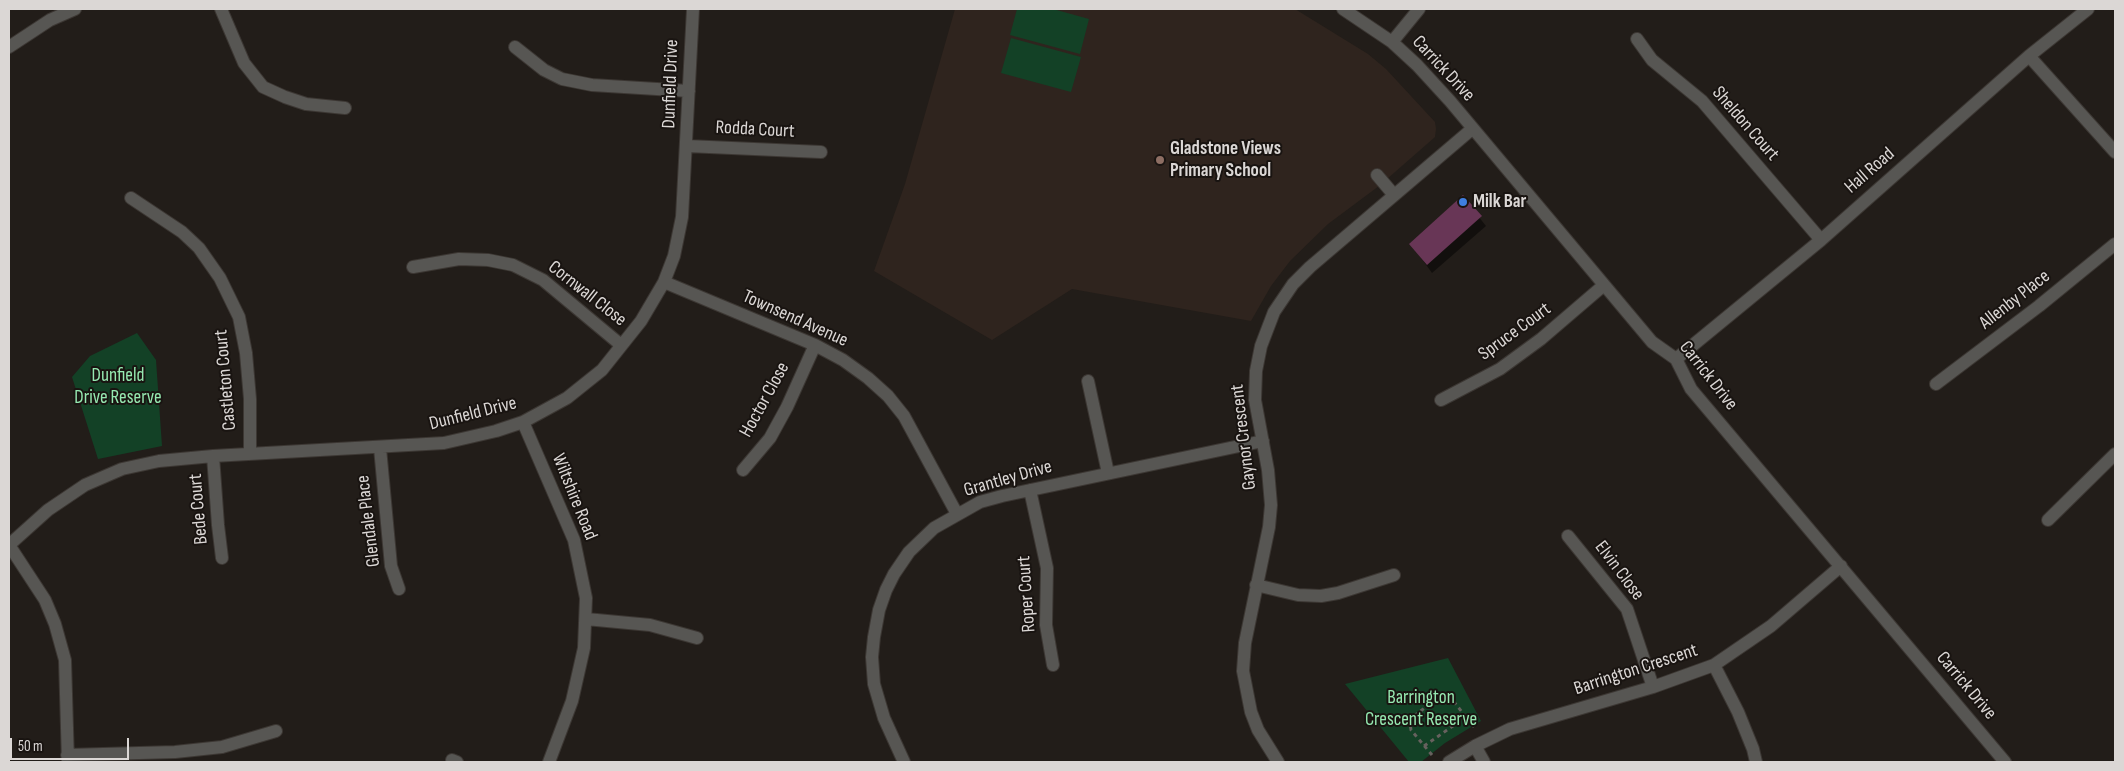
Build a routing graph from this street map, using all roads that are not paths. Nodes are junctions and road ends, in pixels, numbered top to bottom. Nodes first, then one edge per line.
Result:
1 (75, 9) edge
2 (221, 9) edge
3 (692, 9) edge
4 (1343, 9) edge
5 (1419, 9) edge
6 (2088, 9) edge
7 (1637, 38) dead end
8 (1392, 42) junction
9 (9, 47) edge
10 (515, 47) dead end
11 (2029, 56) junction
12 (689, 91) junction
13 (345, 108) dead end
14 (1472, 129) junction
15 (687, 146) junction
16 (821, 152) dead end
17 (2115, 152) edge
18 (1377, 176) dead end
19 (1394, 195) junction
20 (132, 198) dead end
21 (1820, 240) junction
22 (2115, 244) edge
23 (413, 267) dead end
24 (664, 282) junction
25 (1604, 286) junction
26 (621, 345) junction
27 (814, 346) junction
28 (1676, 359) junction
29 (1088, 381) dead end
30 (1936, 384) dead end
31 (1441, 400) dead end
32 (523, 422) junction
33 (1263, 441) junction
34 (380, 448) junction
35 (250, 454) junction
36 (2115, 454) edge
37 (213, 456) junction
38 (743, 470) dead end
39 (1108, 473) junction
40 (1030, 490) junction
41 (957, 514) junction
42 (2048, 520) dead end
43 (1568, 536) dead end
44 (9, 545) edge
45 (222, 558) dead end
46 (1841, 566) junction
47 (1394, 575) dead end
48 (1256, 585) junction
49 (400, 590) dead end
50 (586, 619) junction
51 (697, 638) dead end
52 (1714, 665) junction
53 (1054, 666) dead end
54 (1654, 688) junction
55 (276, 731) dead end
56 (1475, 746) junction
57 (68, 759) edge
58 (549, 762) edge
59 (904, 762) edge
60 (1278, 762) edge
61 (1448, 762) edge
62 (1484, 762) edge
63 (1756, 762) edge
64 (2005, 762) edge

1 - 9 street
2 - 13 street
3 - 12 street, Dunfield Drive
4 - 8 street, Carrick Drive
5 - 8 street
6 - 11 street, Hall Road
7 - 21 street, Sheldon Court
8 - 14 street, Carrick Drive
10 - 12 street
11 - 17 street
11 - 21 street, Hall Road
12 - 15 street, Dunfield Drive
14 - 19 street, Gaynor Crescent
14 - 25 street, Carrick Drive
15 - 16 street, Rodda Court
15 - 24 street, Dunfield Drive
18 - 19 street
19 - 33 street, Gaynor Crescent
20 - 35 street, Castleton Court
21 - 28 street, Hall Road
22 - 30 street, Allenby Place
23 - 26 street, Cornwall Close
24 - 26 street, Dunfield Drive
24 - 27 street, Townsend Avenue
25 - 28 street, Carrick Drive
25 - 31 street, Spruce Court
26 - 32 street, Dunfield Drive
27 - 38 street, Hoctor Close
27 - 41 street, Townsend Avenue
28 - 46 street, Carrick Drive
29 - 39 street
32 - 34 street, Dunfield Drive
32 - 50 street, Wiltshire Road
33 - 39 street, Grantley Drive
33 - 48 street, Gaynor Crescent
34 - 35 street, Dunfield Drive
34 - 49 street, Glendale Place
35 - 37 street, Dunfield Drive
36 - 42 street
37 - 44 street, Dunfield Drive
37 - 45 street, Bede Court
39 - 40 street, Grantley Drive
40 - 41 street, Grantley Drive
40 - 53 street, Roper Court
41 - 59 street, Grantley Drive
43 - 54 street, Elvin Close
44 - 57 street
46 - 52 street, Barrington Crescent
46 - 64 street, Carrick Drive
47 - 48 street
48 - 60 street, Gaynor Crescent
50 - 51 street
50 - 58 street, Wiltshire Road
52 - 54 street, Barrington Crescent
52 - 63 street
54 - 56 street, Barrington Crescent
55 - 57 street
56 - 61 street, Barrington Crescent
56 - 62 street

